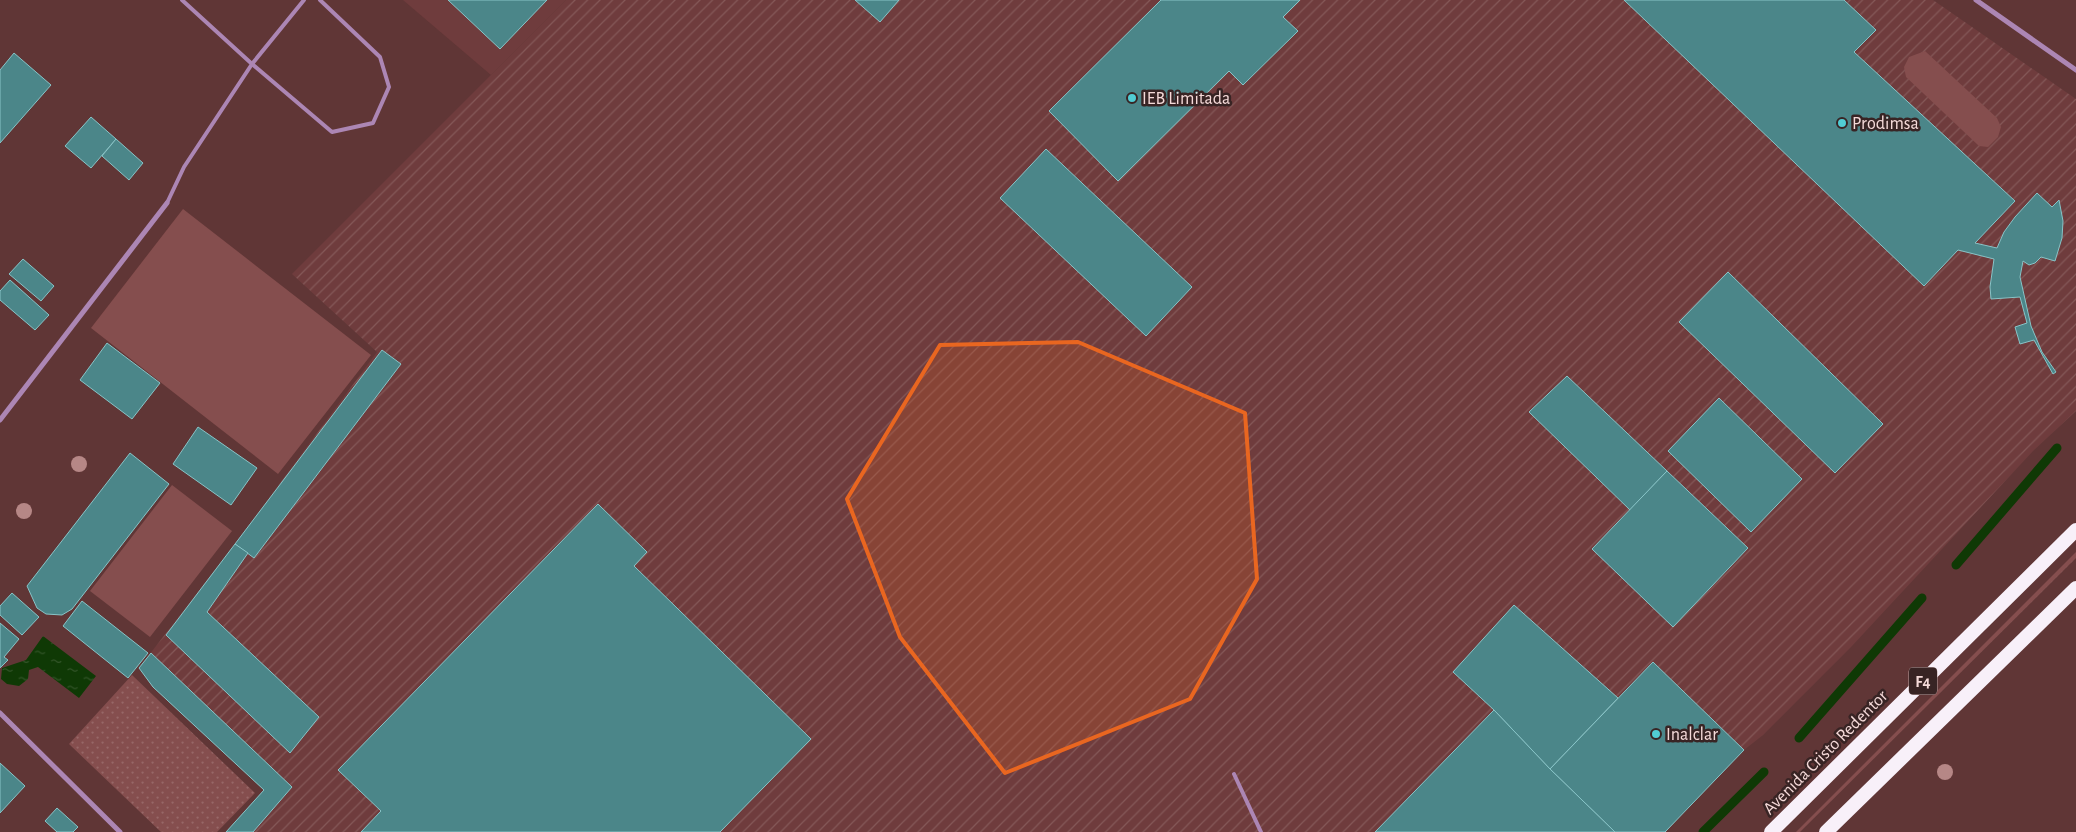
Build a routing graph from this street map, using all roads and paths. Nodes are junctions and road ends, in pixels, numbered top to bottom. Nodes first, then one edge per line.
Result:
1 (182, 0) edge
2 (304, 0) edge
3 (320, 0) edge
4 (1976, 0) edge
5 (252, 64) junction
6 (2076, 70) edge
7 (166, 202) joint
8 (0, 420) edge
9 (2076, 530) edge
10 (2076, 588) edge
11 (0, 713) edge
12 (1234, 774) dead end
13 (120, 832) edge
14 (1261, 832) edge
15 (1771, 832) edge
16 (1826, 832) edge

1 - 5 lane
2 - 5 lane
3 - 5 lane
4 - 6 street
5 - 7 lane
7 - 8 street
9 - 15 highway, Avenida Cristo Redentor / F4
10 - 16 highway, F4
11 - 13 street
12 - 14 lane

